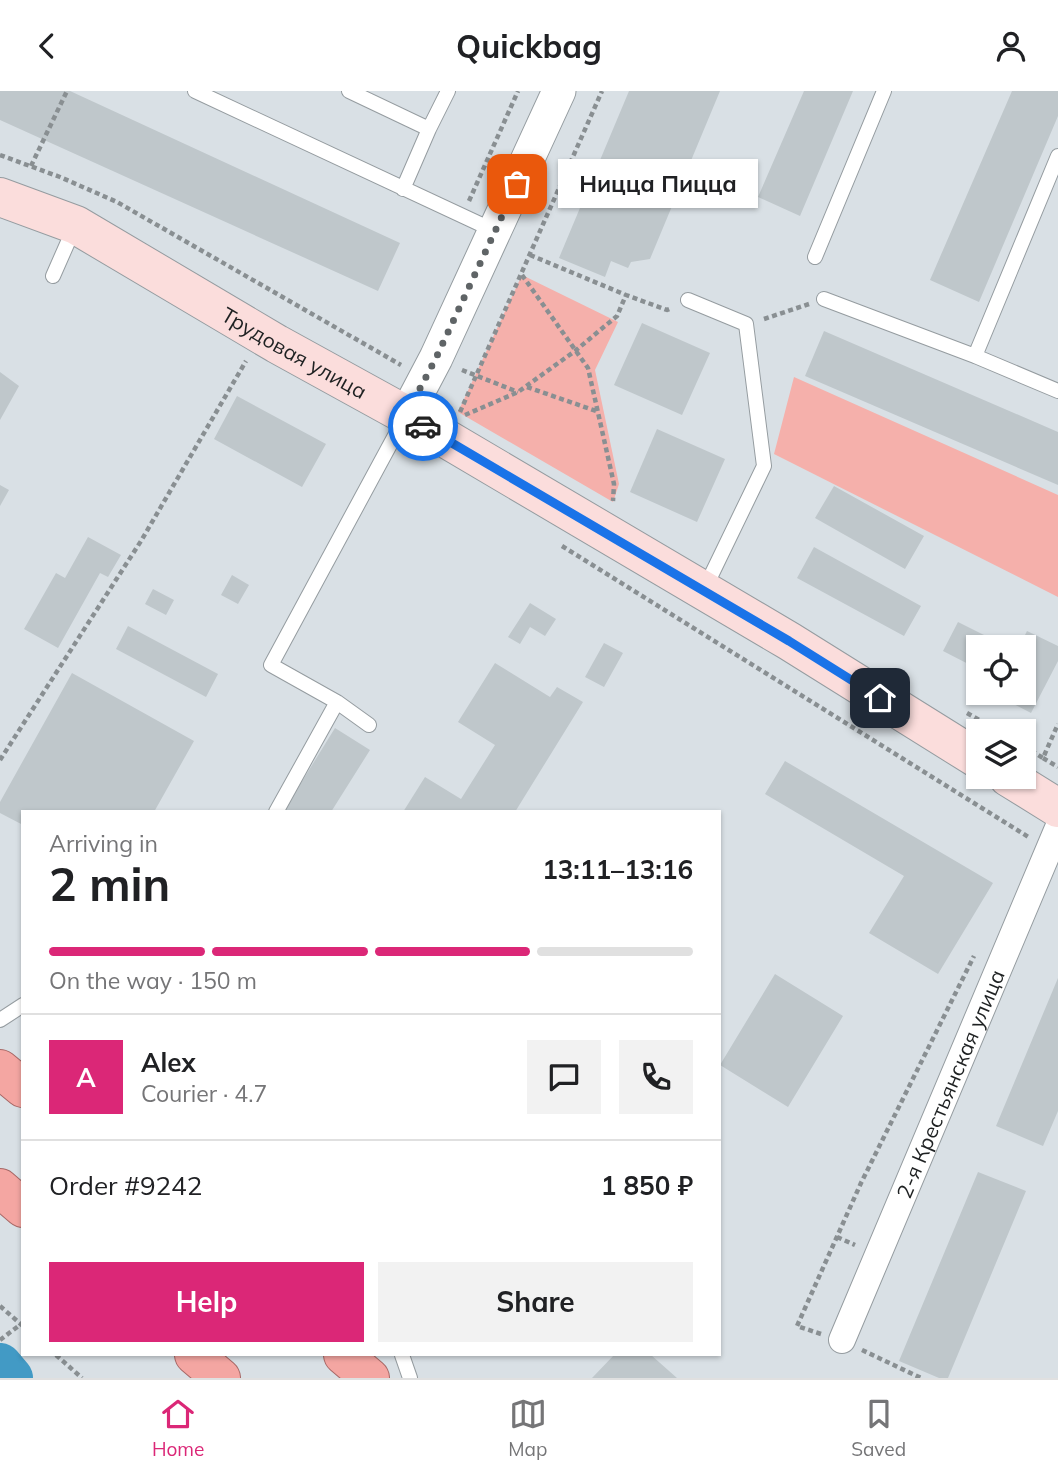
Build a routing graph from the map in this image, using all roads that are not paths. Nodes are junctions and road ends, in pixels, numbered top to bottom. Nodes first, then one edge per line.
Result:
1 (195, 91) edge
2 (349, 91) edge
3 (448, 91) edge
4 (559, 91) edge
5 (884, 91) edge
6 (429, 129) junction
7 (1058, 156) edge
8 (403, 189) junction
9 (0, 197) edge
10 (76, 225) junction
11 (495, 231) junction
12 (815, 257) dead end
13 (53, 277) dead end
14 (824, 299) road end
15 (688, 300) road end
16 (975, 356) junction
17 (1058, 391) edge
18 (406, 415) junction
19 (704, 591) junction
20 (337, 702) junction
21 (369, 725) dead end
22 (966, 752) edge
23 (1028, 789) edge
24 (1055, 805) edge
25 (277, 810) edge
26 (21, 1006) edge
27 (0, 1020) edge
28 (0, 1069) edge
29 (21, 1086) edge
30 (0, 1188) edge
31 (21, 1205) edge
32 (842, 1340) road end
33 (195, 1356) edge
34 (344, 1356) edge
35 (402, 1356) edge
36 (221, 1378) edge
37 (370, 1378) edge
38 (410, 1378) edge

1 - 8 lane
2 - 6 lane
3 - 6 lane
4 - 11 street
5 - 12 lane
6 - 8 lane
7 - 16 lane
8 - 11 lane
9 - 10 main road, Трудовая улица
10 - 13 lane
10 - 18 main road, Трудовая улица
11 - 18 street
14 - 16 lane
15 - 19 lane
16 - 17 lane
18 - 19 main road, Трудовая улица
18 - 20 lane
19 - 22 main road, Трудовая улица
20 - 21 lane
20 - 25 lane
23 - 24 main road
24 - 32 street, 2-я Крестьянская улица
26 - 27 lane
28 - 29 highway
30 - 31 highway
33 - 36 highway
34 - 37 highway
35 - 38 lane

